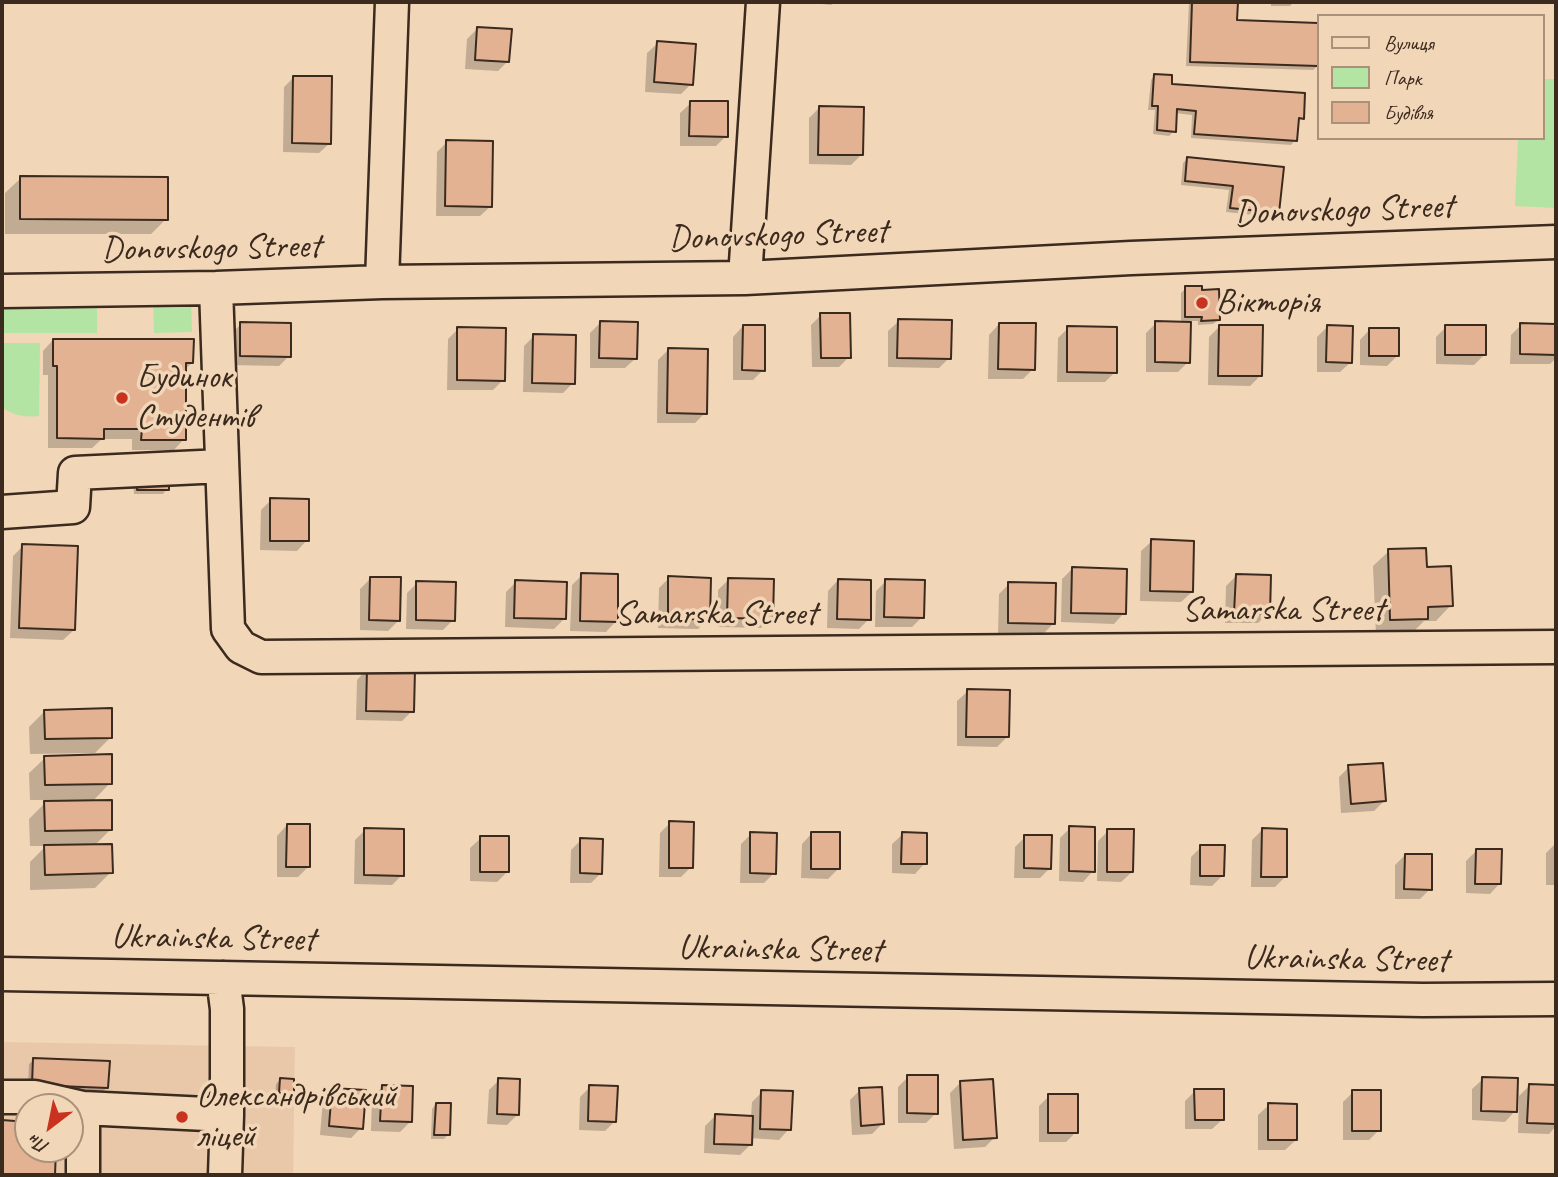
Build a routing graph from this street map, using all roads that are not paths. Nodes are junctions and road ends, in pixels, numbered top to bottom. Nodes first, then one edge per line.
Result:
1 (392, 2) edge
2 (763, 2) edge
3 (1556, 242) edge
4 (745, 278) junction
5 (382, 282) junction
6 (216, 288) junction
7 (2, 291) edge
8 (222, 466) junction
9 (2, 512) edge
10 (1556, 647) edge
11 (2, 974) edge
12 (223, 978) junction
13 (1556, 999) edge
14 (84, 1108) edge
15 (227, 1115) junction
16 (226, 1175) edge

1 - 5 street
2 - 4 street
3 - 4 street, Donovskogo Street
4 - 5 street, Donovskogo Street
5 - 6 street, Donovskogo Street
6 - 7 street, Donovskogo Street
6 - 8 street, Samarska Street
8 - 9 street
8 - 10 street, Samarska Street
11 - 12 street, Ukrainska Street
12 - 13 street, Ukrainska Street
12 - 15 street
14 - 15 street
15 - 16 street

